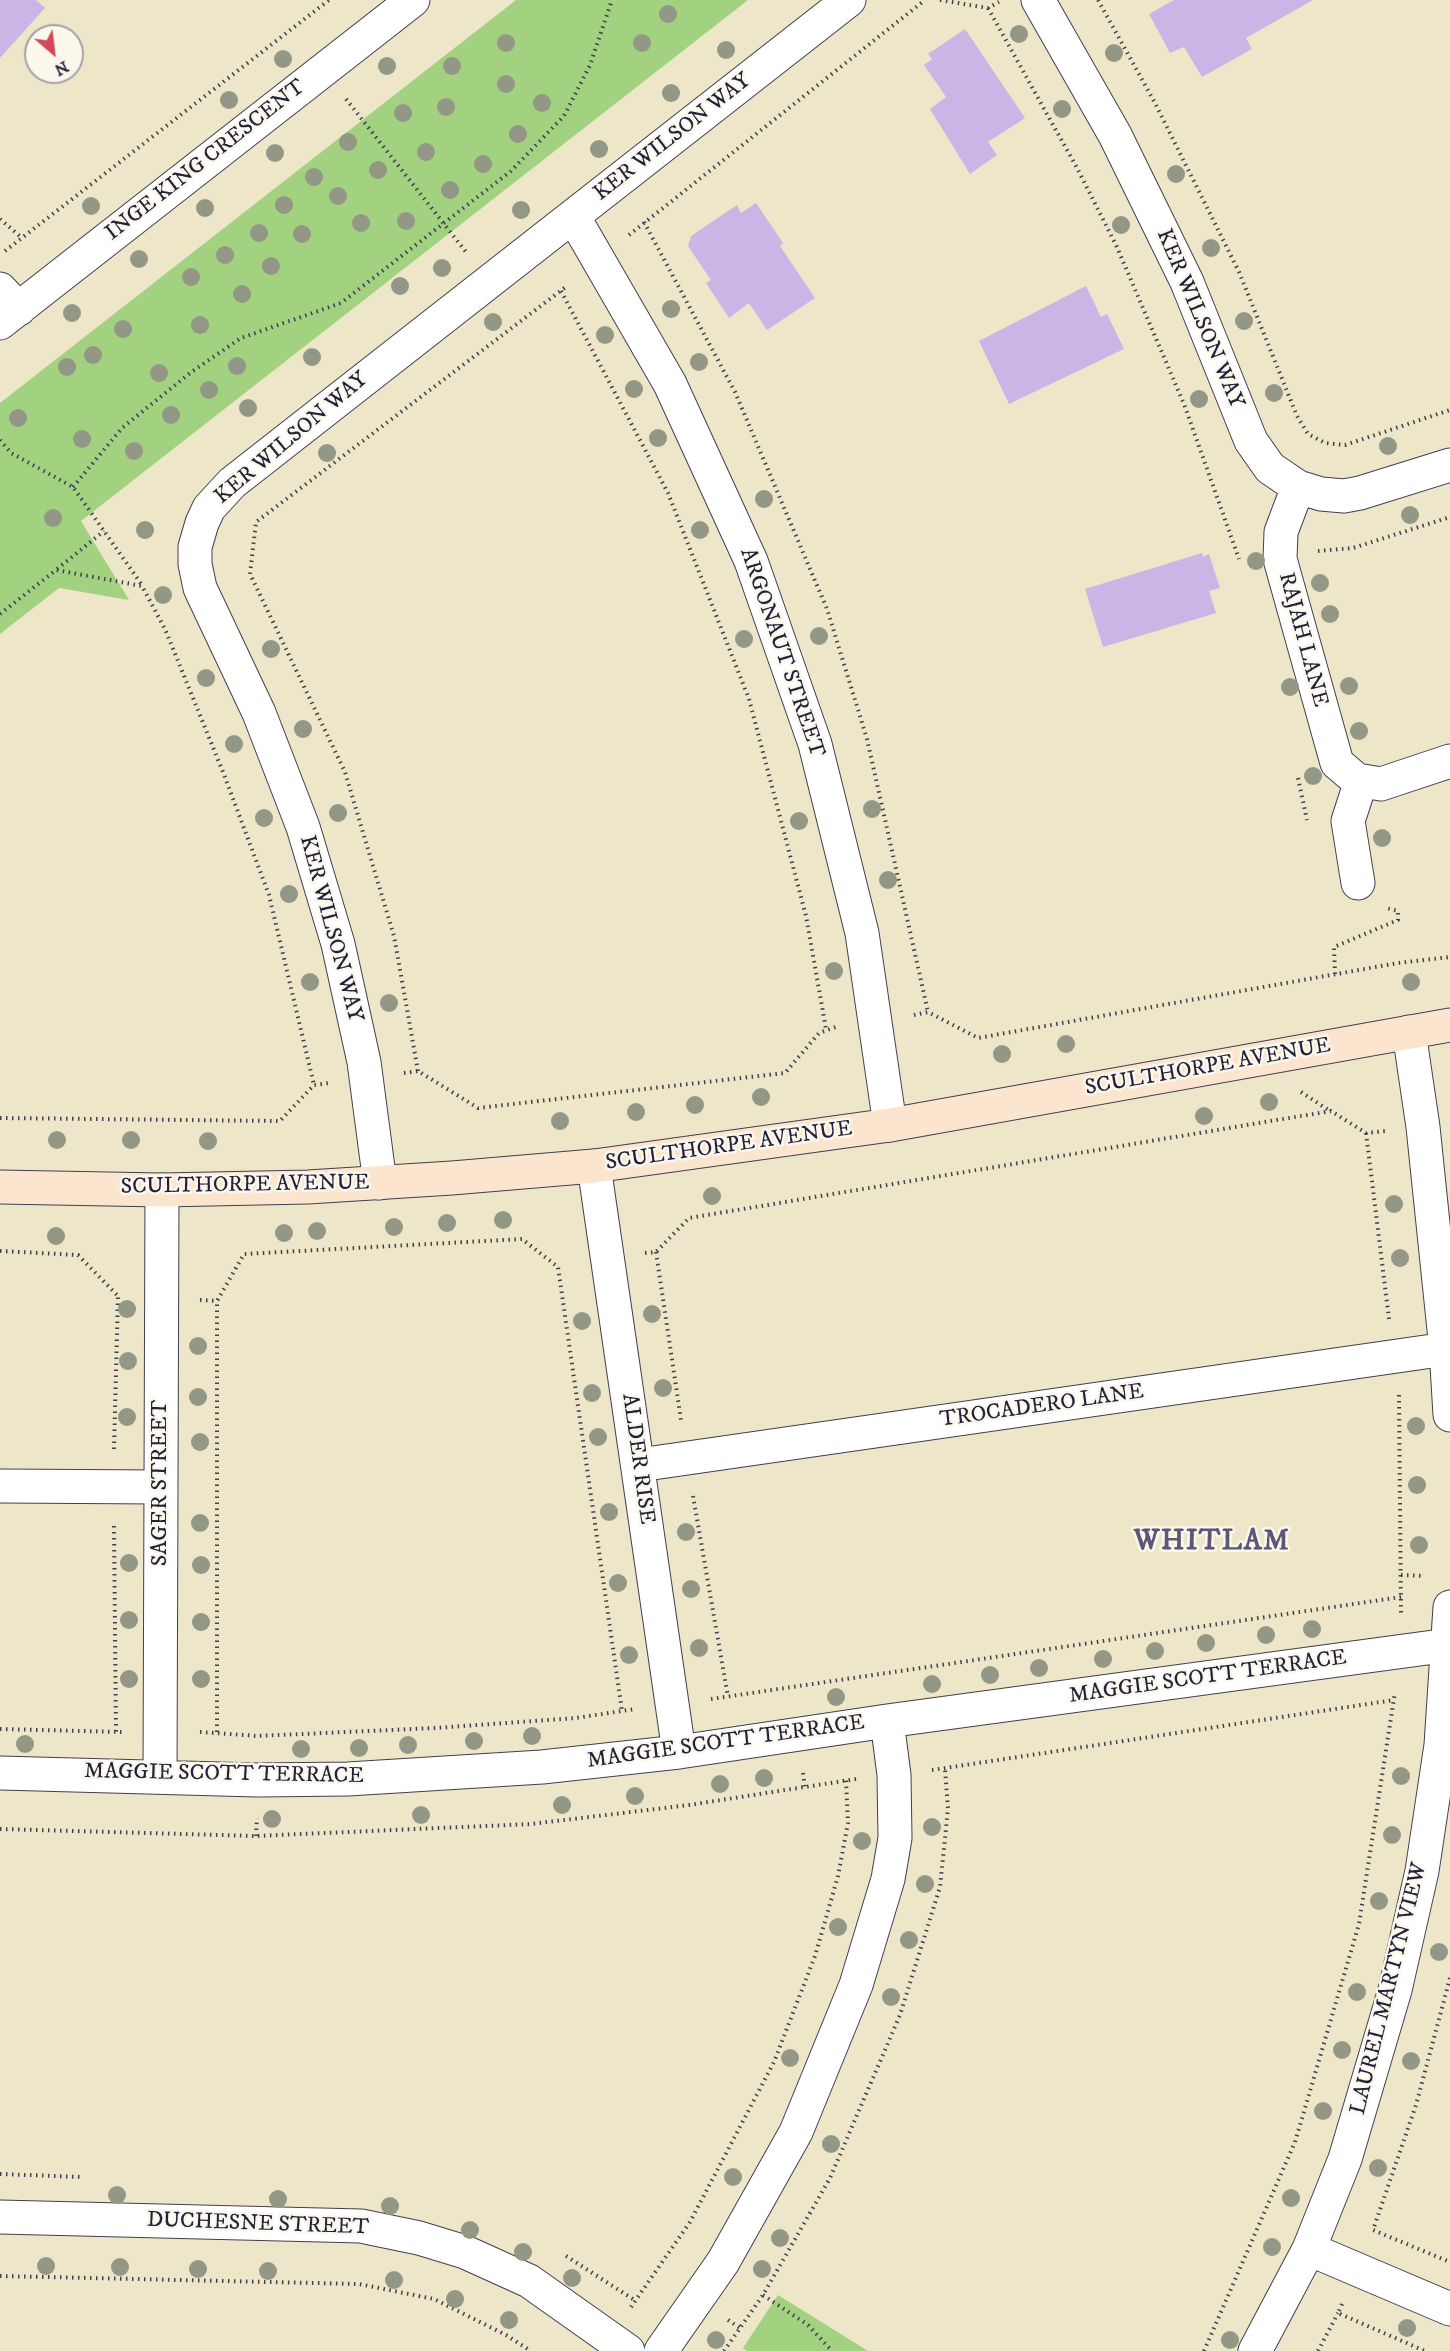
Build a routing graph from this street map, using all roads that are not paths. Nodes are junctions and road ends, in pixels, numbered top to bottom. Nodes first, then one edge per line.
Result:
1 (413, 0) edge
2 (849, 0) edge
3 (1038, 0) edge
4 (573, 216) junction
5 (6, 307) edge
6 (1450, 465) edge
7 (1298, 487) junction
8 (1450, 761) edge
9 (1360, 782) junction
10 (1359, 883) dead end
11 (1450, 1025) edge
12 (1409, 1032) junction
13 (890, 1125) junction
14 (594, 1166) junction
15 (380, 1183) junction
16 (0, 1187) edge
17 (162, 1190) junction
18 (1446, 1349) junction
19 (1450, 1415) edge
20 (639, 1465) junction
21 (0, 1486) edge
22 (160, 1487) junction
23 (1450, 1606) edge
24 (1448, 1645) junction
25 (887, 1721) junction
26 (679, 1752) junction
27 (0, 1773) edge
28 (160, 1776) junction
29 (0, 2217) edge
30 (1309, 2249) junction
31 (1450, 2309) edge
32 (628, 2351) edge
33 (661, 2351) edge
34 (1255, 2351) edge

1 - 5 street, INGE KING CRESCENT
2 - 4 street, KER WILSON WAY
3 - 7 street, KER WILSON WAY
4 - 13 street, ARGONAUT STREET
4 - 15 street, KER WILSON WAY
6 - 7 street, KER WILSON WAY
7 - 9 street, RAJAH LANE
8 - 9 street
9 - 10 street
11 - 12 street, SCULTHORPE AVENUE
12 - 13 street, SCULTHORPE AVENUE
12 - 18 street
13 - 14 street, SCULTHORPE AVENUE
14 - 15 street, SCULTHORPE AVENUE
14 - 20 street, ALDER RISE
15 - 17 street, SCULTHORPE AVENUE
16 - 17 street, SCULTHORPE AVENUE
17 - 22 street, SAGER STREET
18 - 19 street
18 - 20 street, TROCADERO LANE
20 - 26 street, ALDER RISE
21 - 22 street
22 - 28 street, SAGER STREET
23 - 24 street, LAUREL MARTYN VIEW
24 - 25 street, MAGGIE SCOTT TERRACE
24 - 30 street, LAUREL MARTYN VIEW
25 - 26 street, MAGGIE SCOTT TERRACE
25 - 33 street
26 - 28 street, MAGGIE SCOTT TERRACE
27 - 28 street, MAGGIE SCOTT TERRACE
29 - 32 street, DUCHESNE STREET
30 - 31 street
30 - 34 street, LAUREL MARTYN VIEW

